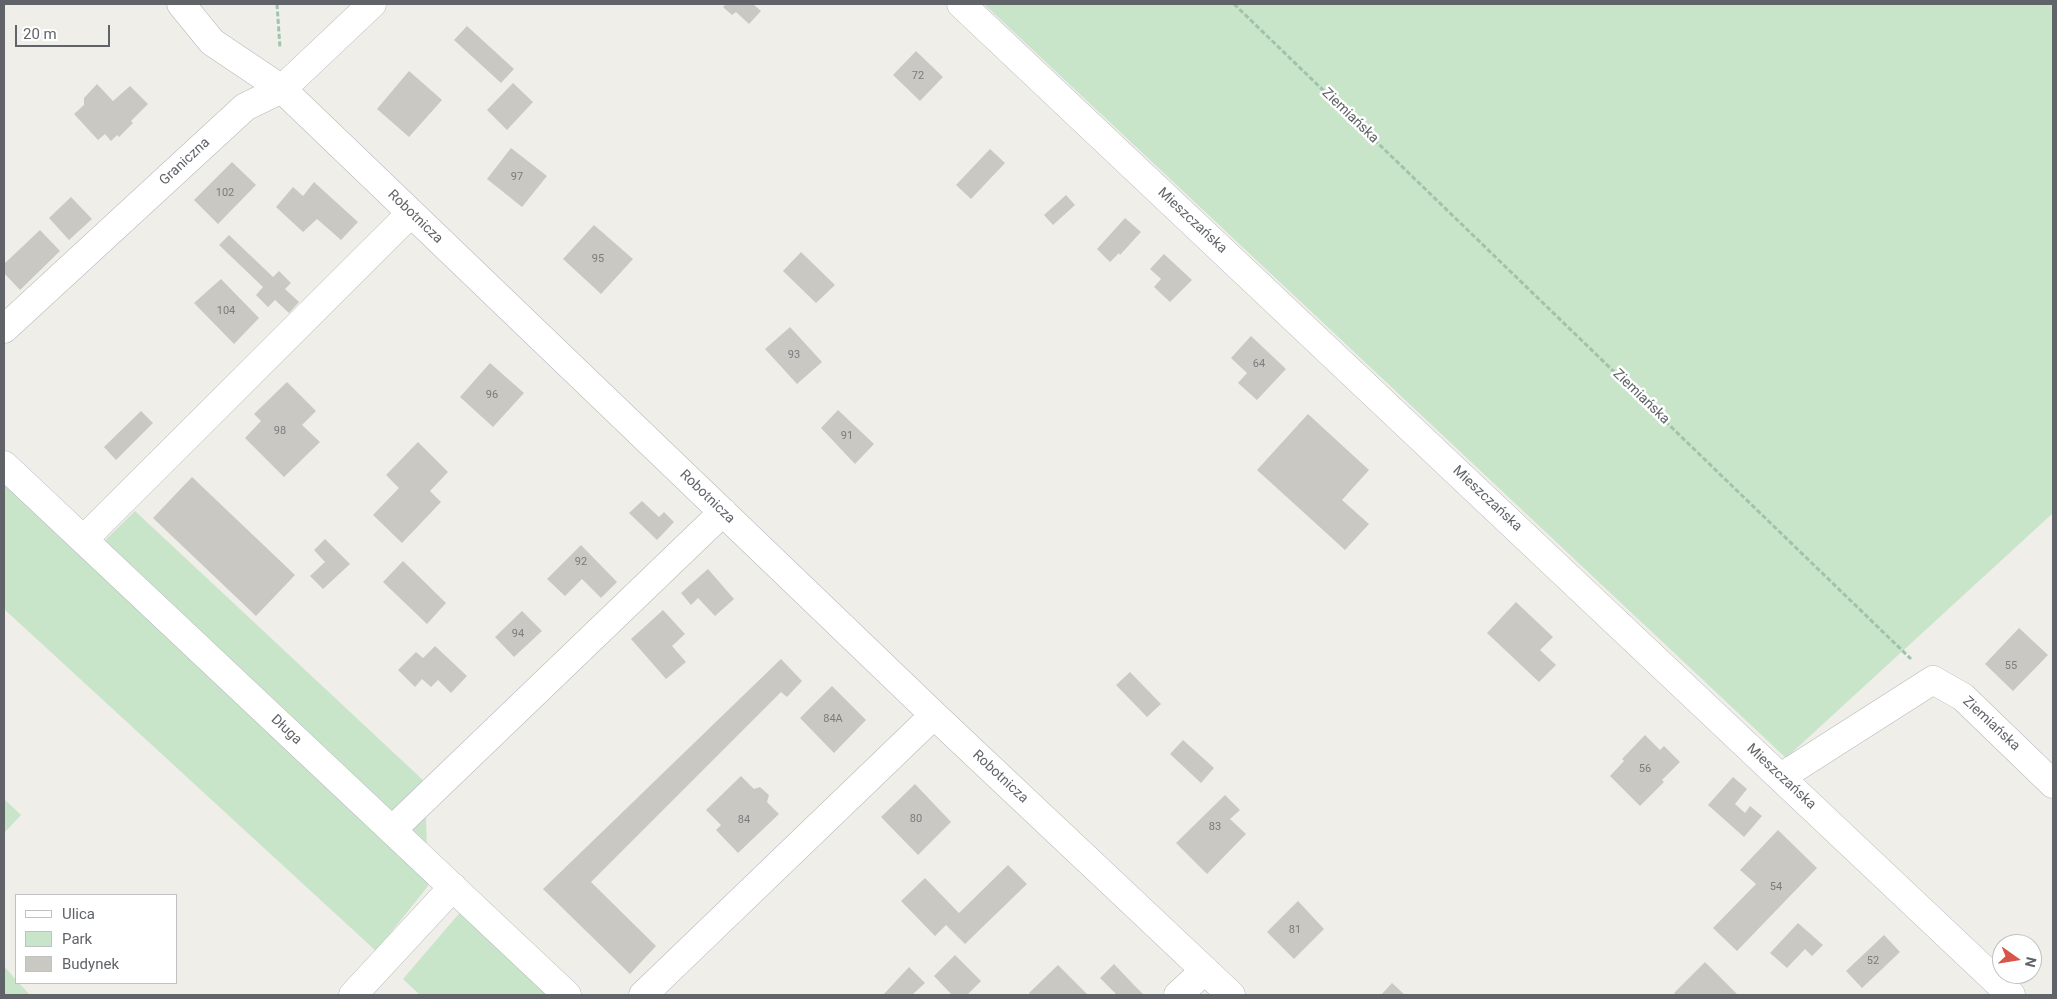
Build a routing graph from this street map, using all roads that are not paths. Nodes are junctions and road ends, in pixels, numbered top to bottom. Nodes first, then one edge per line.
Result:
1 (181, 4) edge
2 (372, 4) edge
3 (961, 4) edge
4 (282, 89) junction
5 (411, 213) junction
6 (4, 329) edge
7 (4, 465) edge
8 (723, 512) junction
9 (84, 539) junction
10 (934, 715) junction
11 (1781, 776) junction
12 (2053, 784) edge
13 (392, 830) junction
14 (453, 886) junction
15 (1205, 970) junction
16 (353, 995) edge
17 (567, 995) edge
18 (644, 995) edge
19 (1178, 995) edge
20 (1231, 995) edge
21 (2011, 995) edge

1 - 4 street, Robotnicza
2 - 4 street, Graniczna
3 - 11 street, Mieszczańska
4 - 5 street, Robotnicza
4 - 6 street, Graniczna
5 - 8 street, Robotnicza
5 - 9 street
7 - 9 street, Długa
8 - 10 street, Robotnicza
8 - 13 street
9 - 13 street, Długa
10 - 15 street, Robotnicza
10 - 18 street
11 - 12 street, Ziemiańska
11 - 21 street, Mieszczańska
13 - 14 street, Długa
14 - 16 street
14 - 17 street, Długa
15 - 19 street
15 - 20 street, Robotnicza

